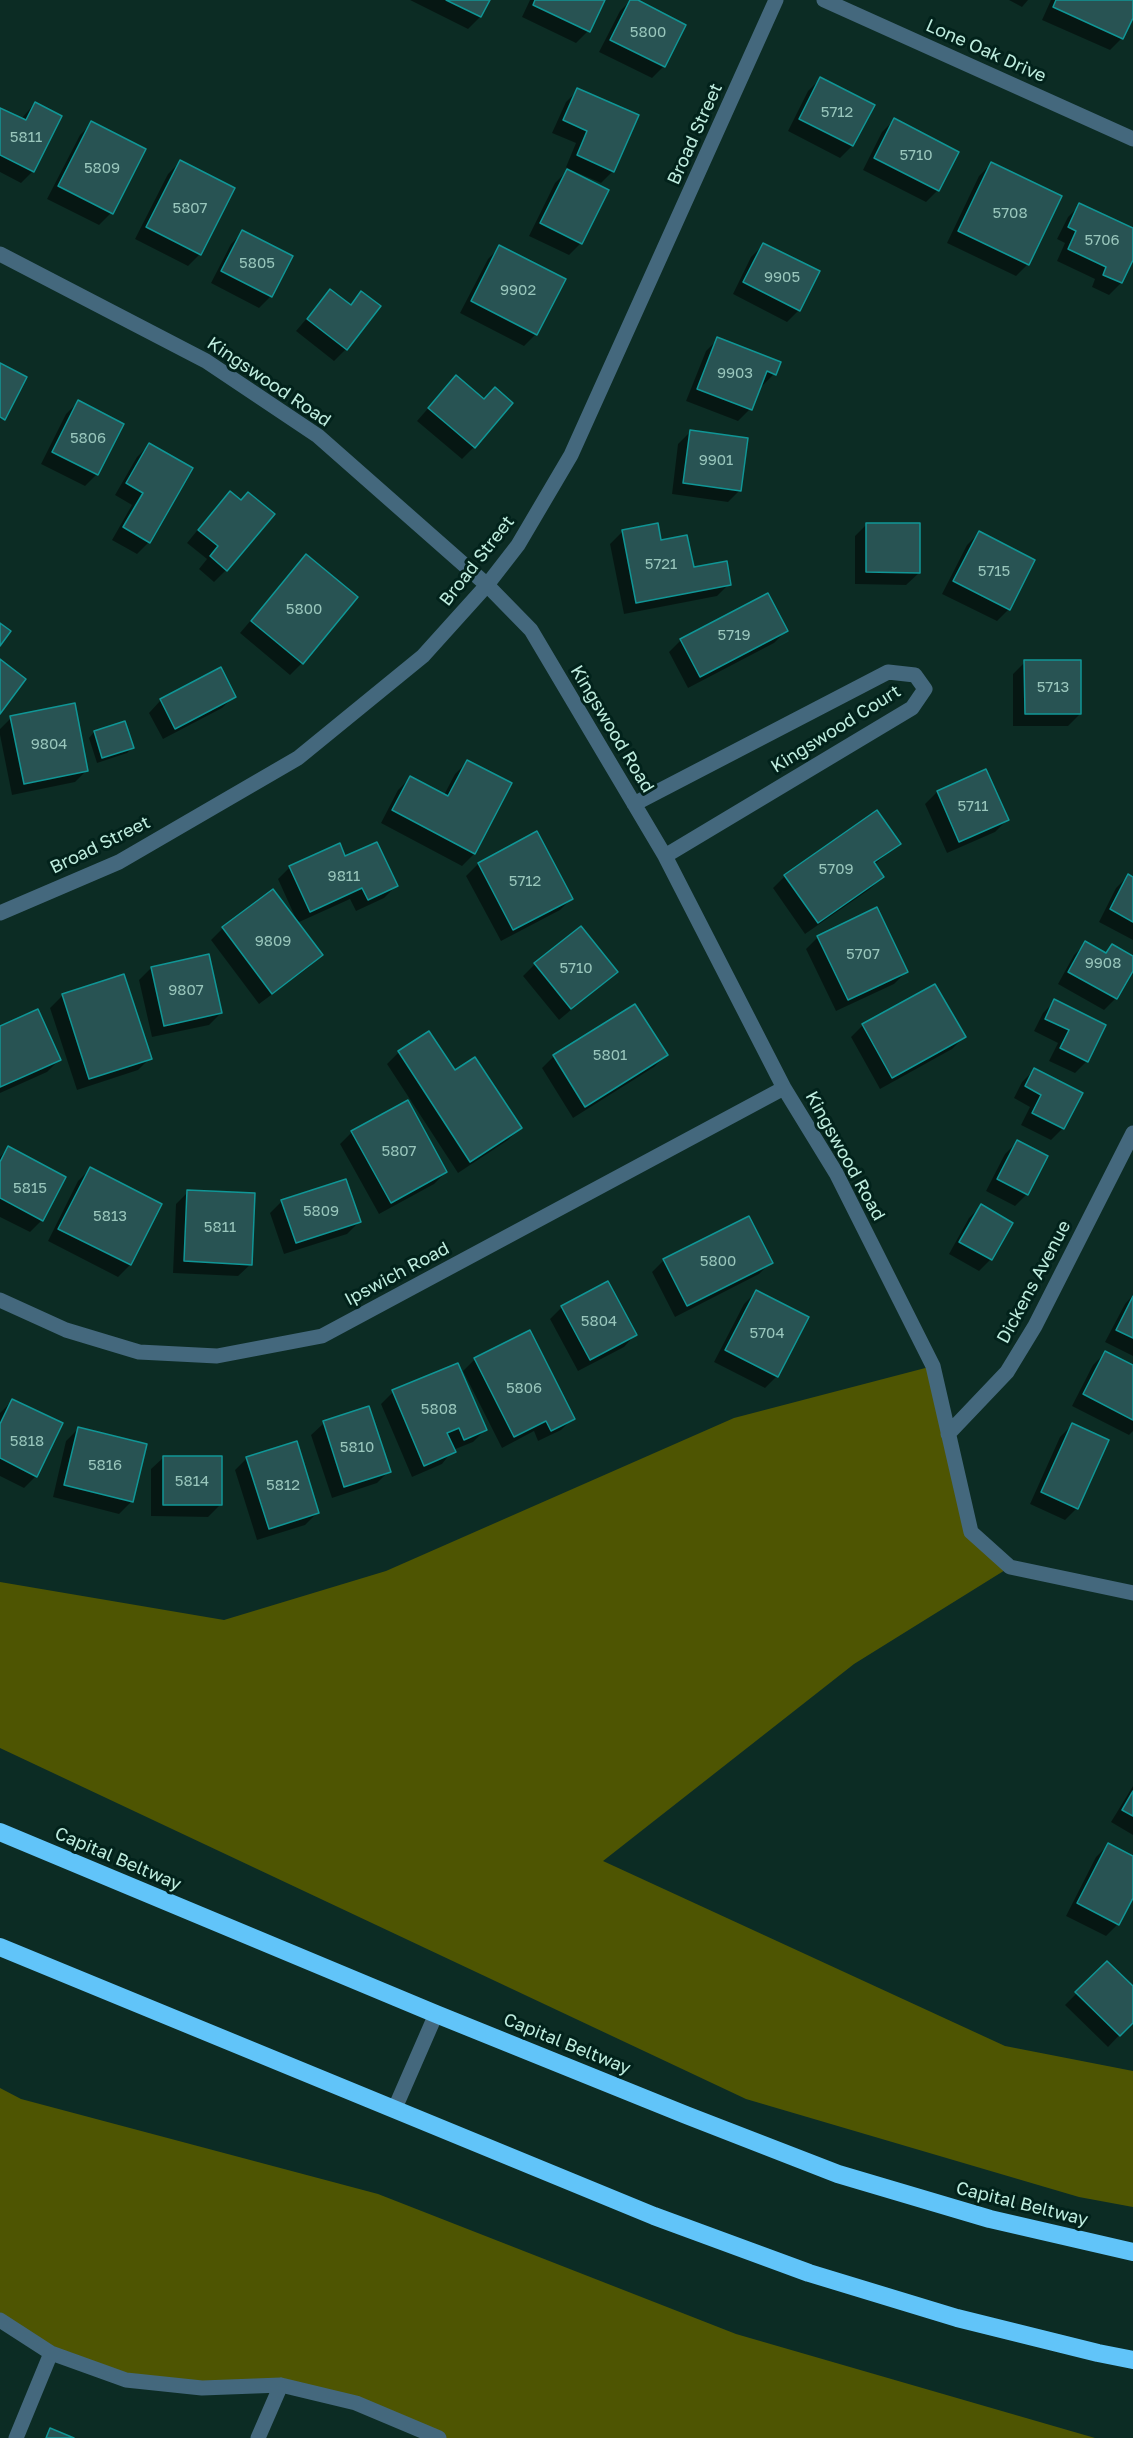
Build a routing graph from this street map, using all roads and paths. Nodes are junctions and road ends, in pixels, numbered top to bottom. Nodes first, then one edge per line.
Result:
1 (776, 0) edge
2 (824, 0) edge
3 (1133, 139) edge
4 (0, 254) edge
5 (487, 585) junction
6 (634, 804) junction
7 (665, 856) junction
8 (0, 913) edge
9 (784, 1088) junction
10 (1133, 1132) edge
11 (0, 1300) edge
12 (948, 1434) junction
13 (1133, 1593) edge
14 (4, 1834) edge
15 (0, 1947) edge
16 (436, 2014) junction
17 (395, 2108) junction
18 (1133, 2252) edge
19 (0, 2320) edge
20 (51, 2353) junction
21 (1133, 2360) edge
22 (281, 2385) junction
23 (16, 2438) edge
24 (258, 2438) edge
25 (439, 2438) edge

1 - 5 street, Broad Street
2 - 3 street, Lone Oak Drive
4 - 5 street, Kingswood Road
5 - 6 street, Kingswood Road
5 - 8 street, Broad Street
6 - 7 street, Kingswood Road
6 - 7 street, Kingswood Court
7 - 9 street, Kingswood Road
9 - 11 street, Ipswich Road
9 - 12 street, Kingswood Road
10 - 12 street, Dickens Avenue
12 - 13 street, Kingswood Road
14 - 16 highway, Capital Beltway
15 - 17 highway
16 - 17 street
16 - 18 highway, Capital Beltway
17 - 21 highway
19 - 20 street
20 - 22 street
20 - 23 street
22 - 24 street
22 - 25 street

